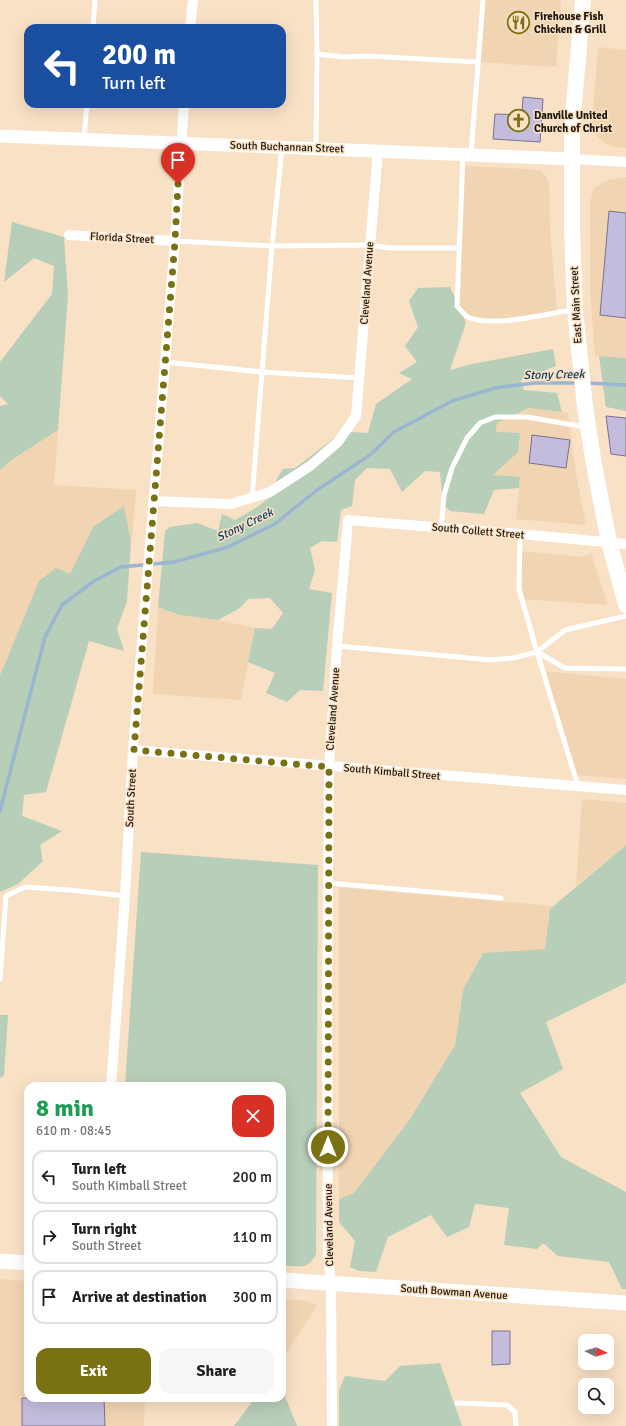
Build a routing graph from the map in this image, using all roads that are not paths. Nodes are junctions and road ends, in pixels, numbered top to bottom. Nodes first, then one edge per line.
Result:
1 (95, 0) edge
2 (193, 0) edge
3 (316, 0) edge
4 (483, 0) edge
5 (583, 0) edge
6 (93, 24) edge
7 (190, 24) edge
8 (317, 54) junction
9 (478, 62) junction
10 (87, 108) edge
11 (184, 108) edge
12 (0, 136) edge
13 (84, 139) junction
14 (180, 143) junction
15 (282, 147) junction
16 (316, 148) junction
17 (378, 150) junction
18 (467, 154) junction
19 (573, 159) junction
20 (626, 162) edge
21 (69, 235) dead end
22 (175, 241) junction
23 (370, 245) junction
24 (272, 246) junction
25 (459, 248) junction
26 (575, 310) junction
27 (165, 362) junction
28 (262, 372) junction
29 (360, 378) junction
30 (588, 427) junction
31 (252, 498) junction
32 (154, 501) junction
33 (348, 520) joint
34 (441, 528) junction
35 (520, 534) junction
36 (609, 542) junction
37 (626, 544) edge
38 (626, 605) edge
39 (626, 616) edge
40 (337, 646) junction
41 (537, 652) junction
42 (626, 669) edge
43 (134, 750) junction
44 (329, 767) junction
45 (578, 787) junction
46 (626, 790) edge
47 (328, 883) junction
48 (125, 896) junction
49 (501, 898) dead end
50 (0, 980) edge
51 (111, 1082) edge
52 (0, 1261) edge
53 (24, 1263) edge
54 (286, 1280) edge
55 (331, 1283) junction
56 (626, 1303) edge
57 (457, 1403) dead end
58 (332, 1426) edge
59 (516, 1426) edge

1 - 6 lane
2 - 7 street
3 - 8 lane
4 - 9 lane
5 - 19 main road, East Main Street
8 - 9 lane
8 - 16 lane
9 - 18 lane
10 - 13 lane
11 - 14 street, South Street
12 - 13 street, South Buchannan Street
13 - 14 street, South Buchannan Street
14 - 15 street, South Buchannan Street
14 - 22 street, South Street
15 - 16 street, South Buchannan Street
15 - 24 lane
16 - 17 street, South Buchannan Street
17 - 18 street, South Buchannan Street
17 - 23 street, Cleveland Avenue
18 - 19 street, South Buchannan Street
18 - 25 lane
19 - 20 street
19 - 26 main road, East Main Street
21 - 22 street, Florida Street
22 - 24 lane
22 - 27 street, South Street
23 - 24 lane
23 - 25 lane
23 - 29 street, Cleveland Avenue
24 - 28 lane
25 - 26 lane
26 - 30 main road, East Main Street
27 - 28 lane
27 - 32 street, South Street
28 - 29 lane
28 - 31 lane
29 - 31 street, Cleveland Avenue
30 - 34 lane
30 - 36 main road, East Main Street
31 - 32 street
32 - 43 street, South Street
33 - 34 street, South Collett Street
33 - 40 street, Cleveland Avenue
34 - 35 street, South Collett Street
35 - 36 street, South Collett Street
35 - 41 lane
36 - 37 street, South Collett Street
36 - 38 main road, East Main Street
39 - 41 lane
40 - 41 lane
40 - 44 street, Cleveland Avenue
41 - 42 lane
41 - 45 lane
43 - 44 street, South Kimball Street
43 - 48 street, South Street
44 - 45 street, South Kimball Street
44 - 47 street, Cleveland Avenue
45 - 46 street, South Kimball Street
47 - 49 lane
47 - 55 street, Cleveland Avenue
48 - 50 lane
48 - 51 street, South Street
52 - 53 main road
54 - 55 main road, South Bowman Avenue
55 - 56 main road, South Bowman Avenue
55 - 58 street, Cleveland Avenue
57 - 59 lane

